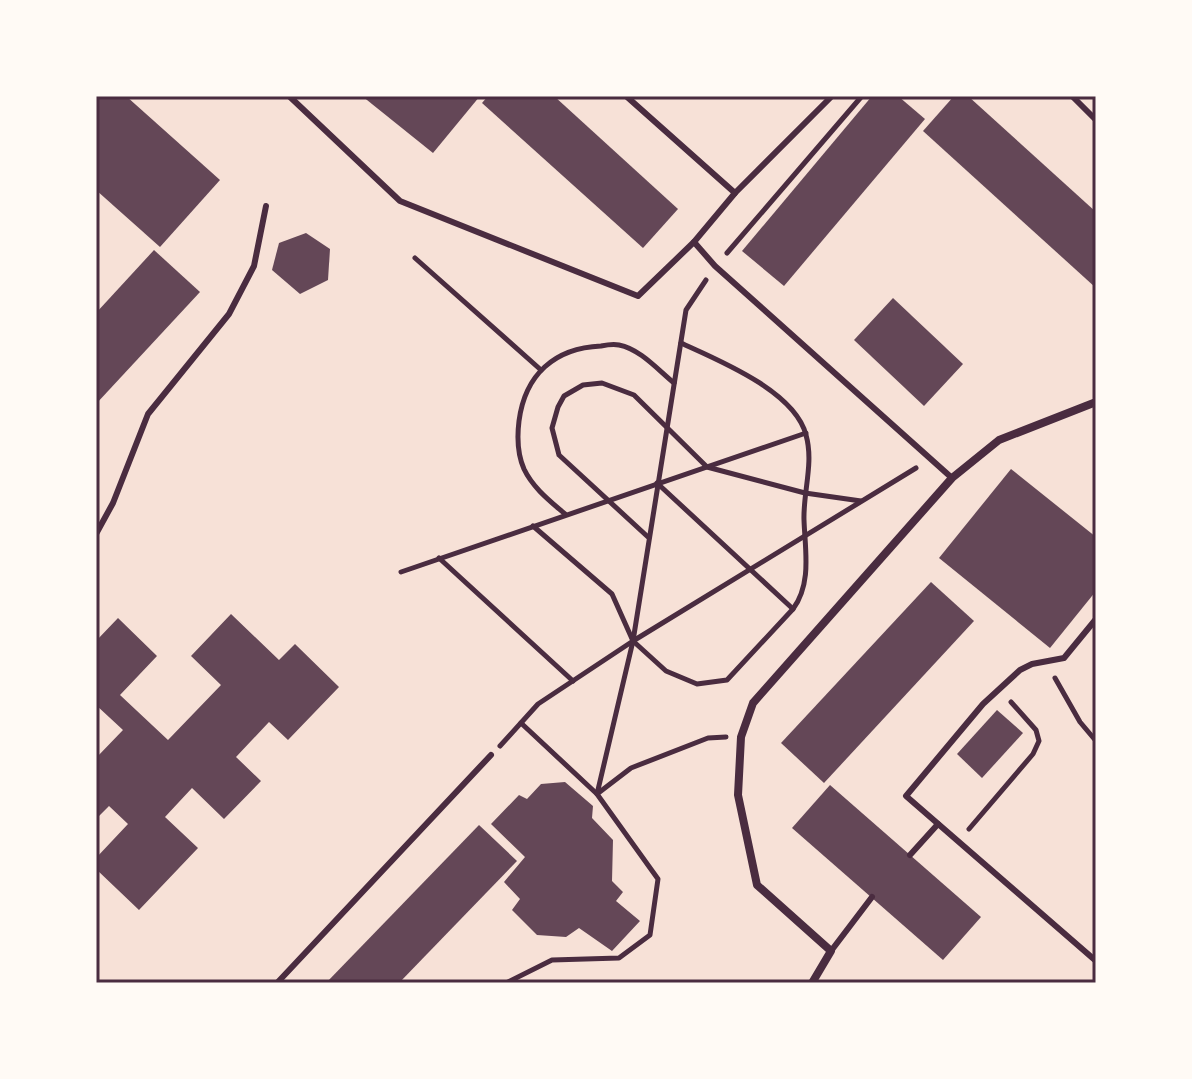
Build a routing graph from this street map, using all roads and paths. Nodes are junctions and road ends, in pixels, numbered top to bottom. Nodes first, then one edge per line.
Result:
1 (289, 96) edge
2 (626, 96) edge
3 (832, 96) edge
4 (862, 96) edge
5 (1072, 96) edge
6 (1096, 120) edge
7 (735, 193) junction
8 (266, 206) dead end
9 (694, 242) junction
10 (415, 258) dead end
11 (715, 266) junction
12 (681, 343) junction
13 (541, 370) junction
14 (674, 383) junction
15 (1096, 402) edge
16 (666, 428) junction
17 (806, 433) junction
18 (930, 459) junction
19 (707, 467) junction
20 (952, 478) junction
21 (657, 483) junction
22 (805, 493) junction
23 (608, 500) junction
24 (862, 501) junction
25 (566, 514) junction
26 (533, 526) junction
27 (96, 534) edge
28 (805, 536) junction
29 (649, 538) junction
30 (439, 558) junction
31 (751, 569) junction
32 (401, 572) dead end
33 (793, 609) junction
34 (1096, 619) edge
35 (633, 641) junction
36 (1047, 663) junction
37 (573, 681) junction
38 (1000, 688) junction
39 (521, 723) junction
40 (741, 737) junction
41 (1096, 741) edge
42 (491, 755) joint
43 (597, 794) junction
44 (938, 824) junction
45 (958, 842) junction
46 (910, 855) dead end
47 (872, 897) dead end
48 (831, 951) junction
49 (1096, 961) edge
50 (277, 983) edge
51 (506, 983) edge
52 (812, 983) edge

1 - 9 lane
2 - 7 lane
3 - 7 lane
4 - 11 path
5 - 6 lane
7 - 9 lane
8 - 27 lane
9 - 11 lane
10 - 13 path
11 - 12 path
11 - 18 lane
12 - 14 path
12 - 17 path
13 - 14 path
13 - 25 path
14 - 16 path
15 - 20 street
16 - 19 path
16 - 21 path
16 - 23 path
17 - 19 path
17 - 22 path
18 - 20 lane
18 - 24 path
19 - 21 path
19 - 22 path
20 - 40 street
21 - 23 path
21 - 29 path
21 - 31 path
22 - 24 path
22 - 28 path
23 - 25 path
23 - 29 path
24 - 28 path
25 - 26 path
26 - 30 path
26 - 35 path
28 - 31 path
28 - 33 path
29 - 35 path
30 - 32 path
30 - 37 path
31 - 33 path
31 - 35 path
33 - 35 path
34 - 36 lane
35 - 37 path
35 - 43 path
36 - 38 lane
36 - 41 path
37 - 39 path
38 - 44 lane
38 - 45 path
39 - 42 path
39 - 43 path
40 - 43 path
40 - 48 street
42 - 50 lane
43 - 51 path
44 - 45 lane
44 - 46 lane
45 - 49 lane
47 - 48 lane
48 - 52 street

